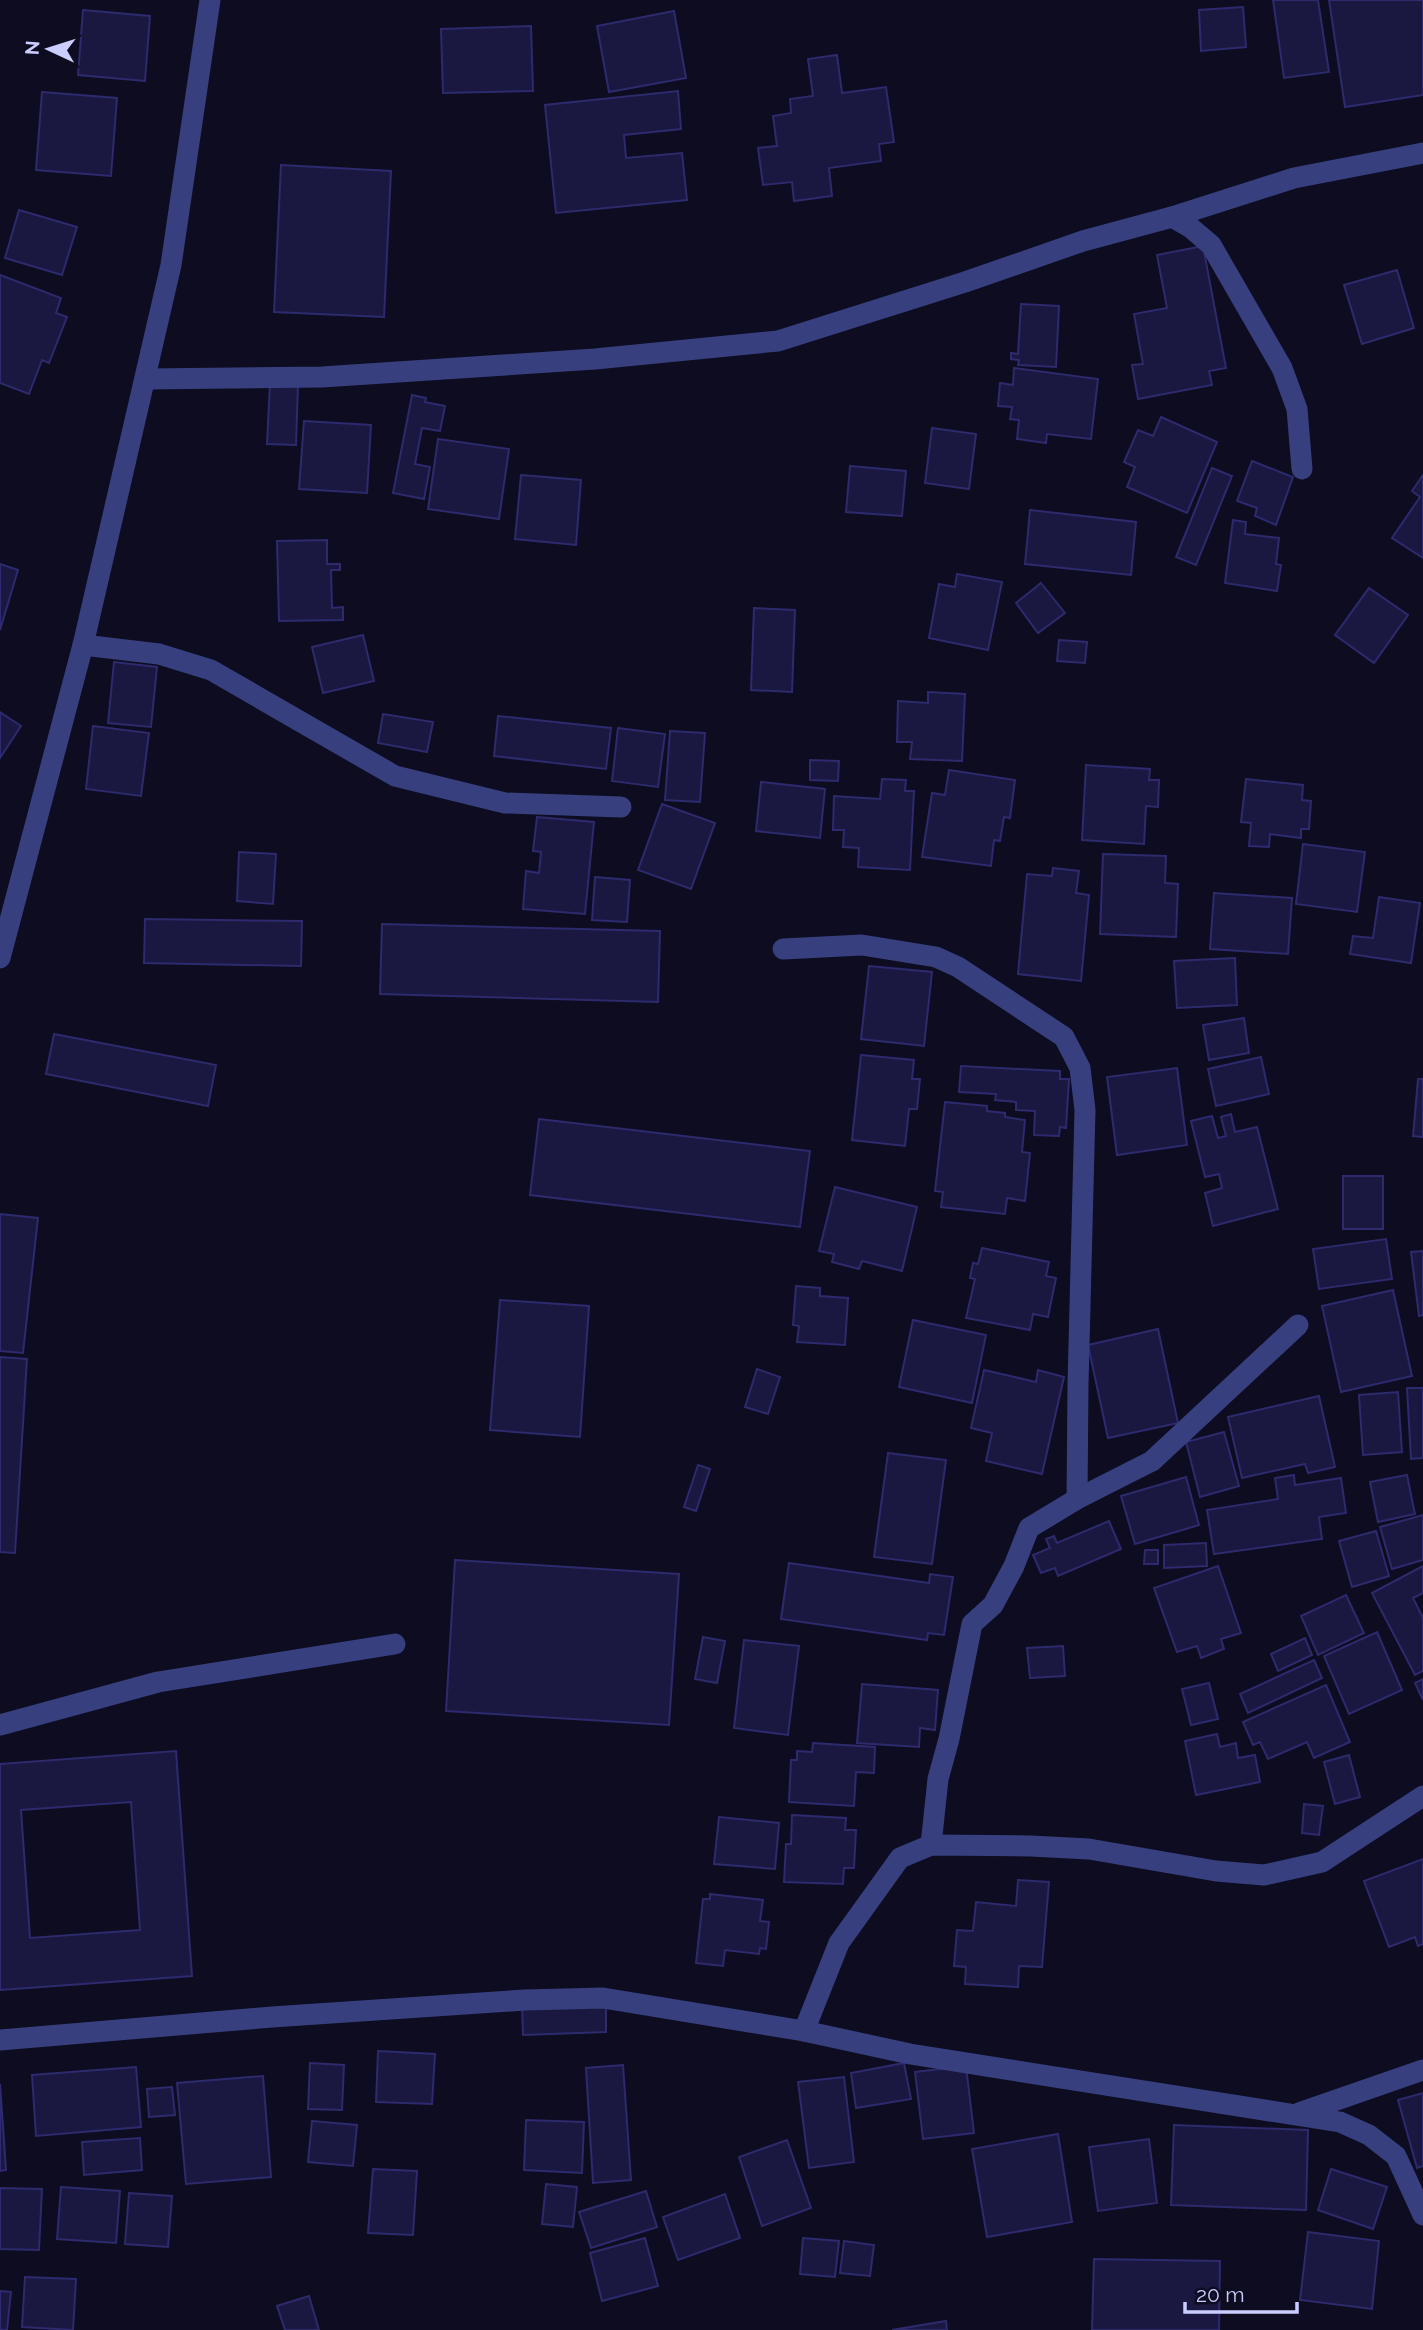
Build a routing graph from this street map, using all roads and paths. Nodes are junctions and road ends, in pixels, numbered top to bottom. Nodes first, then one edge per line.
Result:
1 (210, 0) edge
2 (1423, 153) edge
3 (1172, 217) junction
4 (145, 379) junction
5 (1303, 469) dead end
6 (83, 645) junction
7 (621, 807) dead end
8 (783, 949) dead end
9 (0, 958) edge
10 (1298, 1325) dead end
11 (1077, 1499) junction
12 (395, 1644) dead end
13 (0, 1725) edge
14 (1423, 1796) edge
15 (931, 1845) junction
16 (804, 2031) junction
17 (0, 2040) edge
18 (1423, 2070) edge
19 (1296, 2114) junction
20 (1423, 2215) edge

1 - 4 street
2 - 3 street
3 - 4 street
3 - 5 street
4 - 6 street
6 - 7 street
6 - 9 street
8 - 11 street
10 - 11 street
11 - 15 street
12 - 13 street
14 - 15 street
15 - 16 street
16 - 17 street
16 - 19 street
18 - 19 street
19 - 20 street

